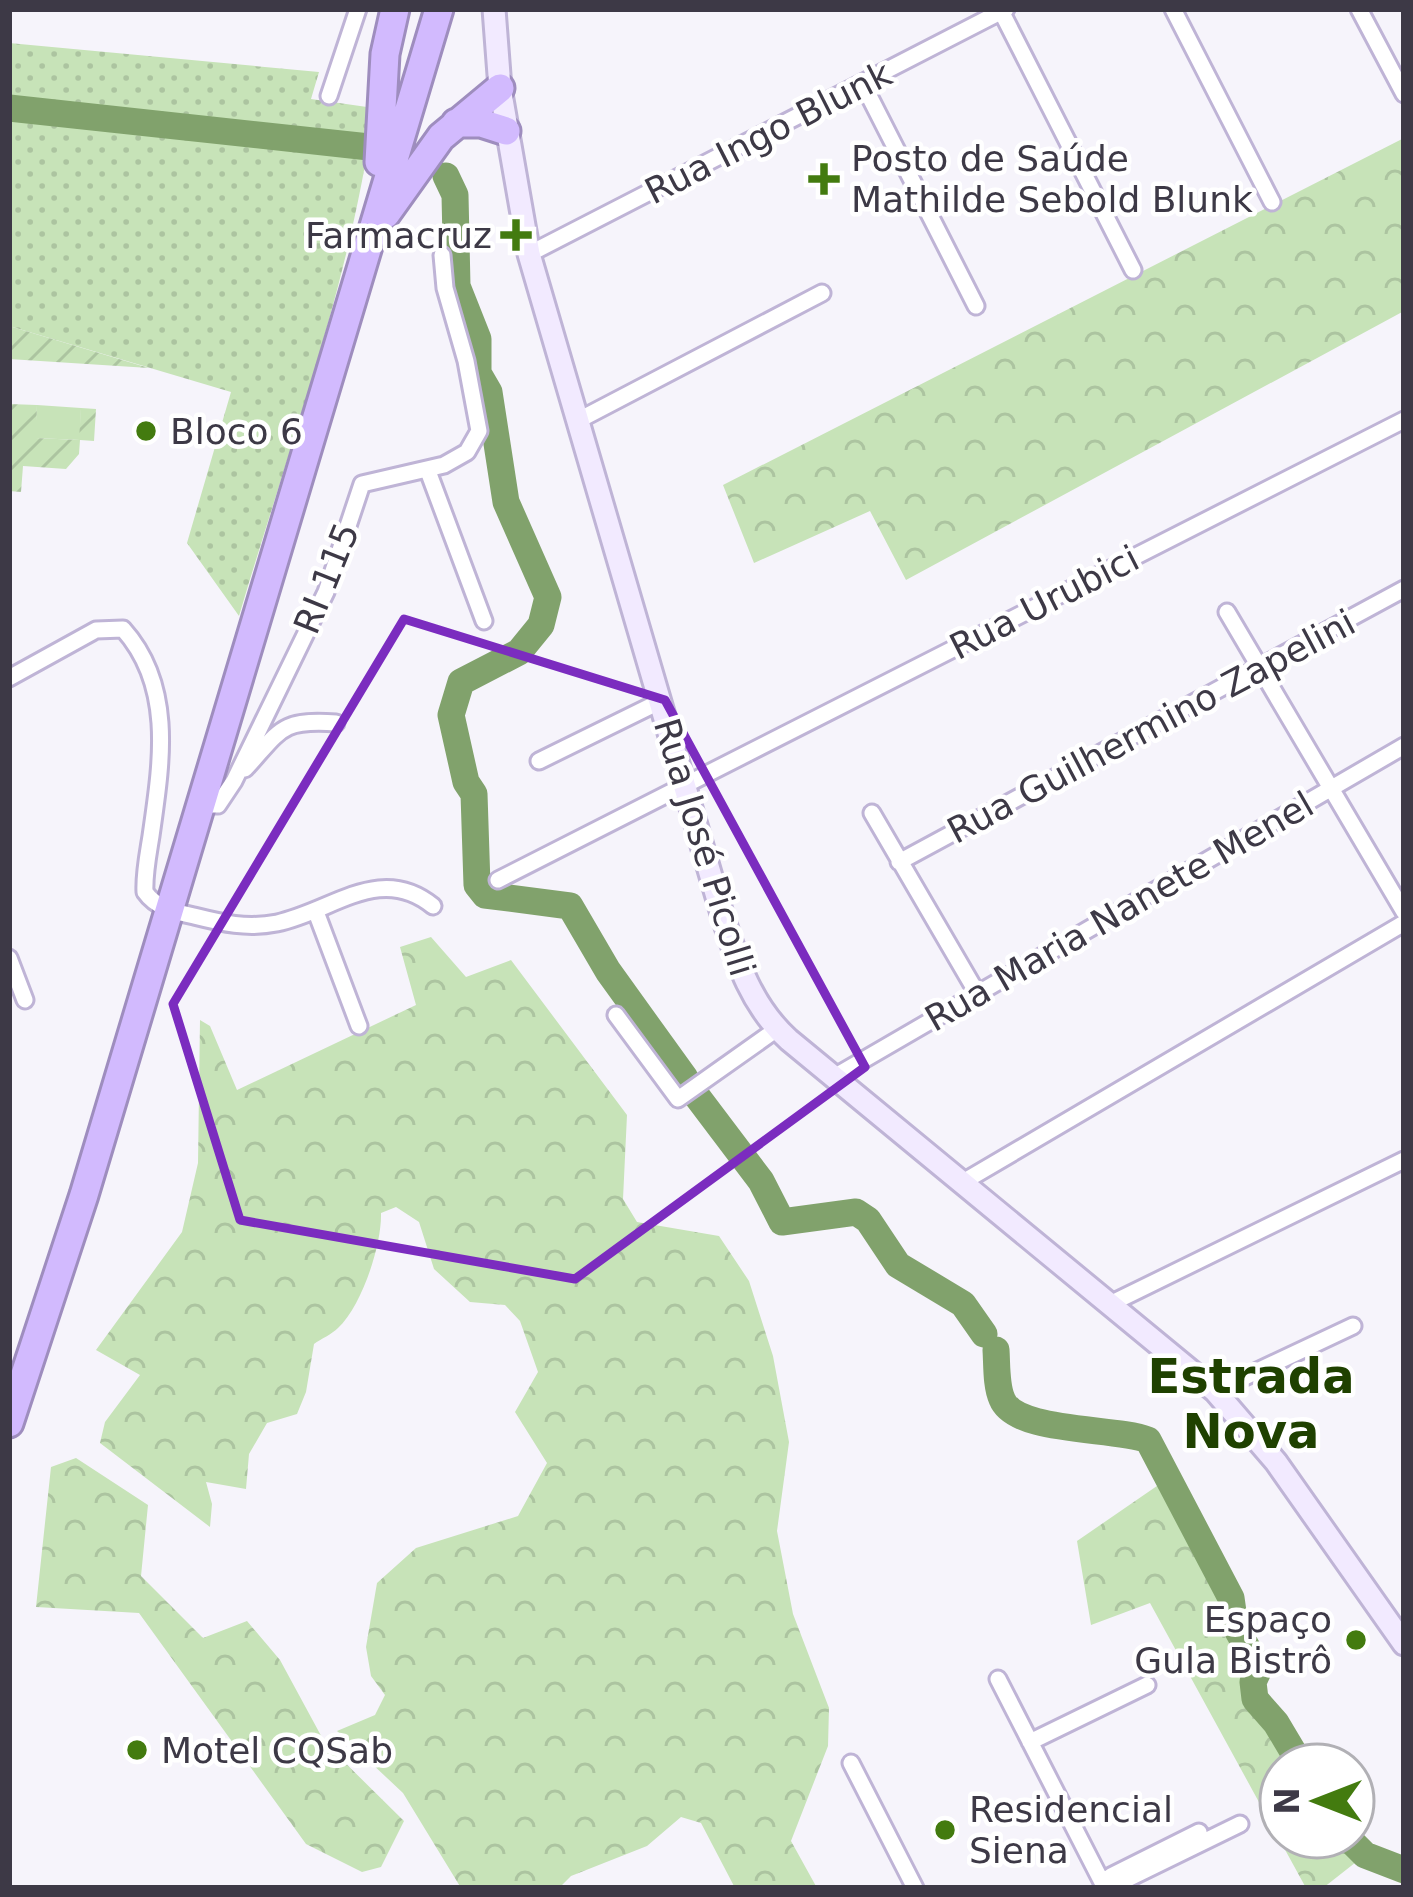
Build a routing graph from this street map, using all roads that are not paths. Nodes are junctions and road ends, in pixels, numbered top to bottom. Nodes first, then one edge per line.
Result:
1 (358, 9) edge
2 (395, 9) edge
3 (440, 9) edge
4 (494, 9) edge
5 (1173, 9) edge
6 (1359, 9) edge
7 (1002, 10) edge
8 (863, 84) junction
9 (500, 88) junction
10 (1404, 94) edge
11 (328, 96) dead end
12 (456, 123) junction
13 (506, 131) junction
14 (1272, 202) dead end
15 (529, 254) junction
16 (442, 255) dead end
17 (362, 260) junction
18 (1132, 270) dead end
19 (822, 293) dead end
20 (976, 306) dead end
21 (1404, 420) edge
22 (577, 421) junction
23 (428, 471) junction
24 (1404, 589) edge
25 (1227, 613) dead end
26 (484, 621) dead end
27 (1259, 668) junction
28 (9, 678) edge
29 (659, 702) junction
30 (336, 723) dead end
31 (1404, 746) edge
32 (539, 761) dead end
33 (234, 781) junction
34 (684, 784) junction
35 (1332, 789) junction
36 (198, 806) junction
37 (872, 813) dead end
38 (898, 862) junction
39 (498, 880) dead end
40 (433, 906) dead end
41 (168, 910) junction
42 (316, 912) junction
43 (1404, 912) edge
44 (1404, 923) edge
45 (9, 958) edge
46 (976, 993) junction
47 (25, 1000) dead end
48 (616, 1016) dead end
49 (359, 1026) dead end
50 (777, 1030) junction
51 (834, 1077) junction
52 (1404, 1160) edge
53 (962, 1182) junction
54 (1112, 1303) junction
55 (1353, 1326) dead end
56 (1215, 1391) junction
57 (9, 1423) edge
58 (1400, 1630) edge
59 (998, 1679) dead end
60 (1144, 1681) dead end
61 (1028, 1737) junction
62 (851, 1763) dead end
63 (1240, 1824) dead end
64 (1199, 1832) dead end
65 (1105, 1885) edge
66 (915, 1888) edge

1 - 11 street
2 - 17 highway
3 - 17 highway
4 - 9 street, Rua José Picolli
5 - 14 street
6 - 10 street
7 - 8 street, Rua Ingo Blunk
7 - 18 street
8 - 15 street, Rua Ingo Blunk
8 - 20 street
9 - 12 highway
9 - 13 street, Rua José Picolli
12 - 13 highway
12 - 17 highway
13 - 15 street, Rua José Picolli
15 - 22 street, Rua José Picolli
16 - 23 street, RI 115
17 - 36 highway
19 - 22 street
21 - 34 street, Rua Urubici
22 - 29 street, Rua José Picolli
23 - 26 street
23 - 33 street, RI 115
24 - 27 street, Rua Guilhermino Zapelini
25 - 27 street
27 - 35 street
27 - 38 street, Rua Guilhermino Zapelini
28 - 41 street
29 - 32 street
29 - 34 street, Rua José Picolli
30 - 33 street
31 - 35 street, Rua Maria Nanete Menel
33 - 36 street, RI 115
34 - 39 street, Rua Urubici
34 - 50 street, Rua José Picolli
35 - 43 street
35 - 46 street, Rua Maria Nanete Menel
36 - 41 highway
37 - 38 street
38 - 46 street
40 - 42 street
41 - 42 street
41 - 57 highway
42 - 49 street
44 - 53 street
45 - 47 street
46 - 51 street, Rua Maria Nanete Menel
48 - 50 street
50 - 51 street, Rua José Picolli
51 - 53 street, Rua José Picolli
52 - 54 street
53 - 54 street, Rua José Picolli
54 - 56 street, Rua José Picolli
55 - 56 street
56 - 58 street, Rua José Picolli
59 - 61 street
60 - 61 street
61 - 65 street
62 - 66 street
63 - 65 street
64 - 65 street

